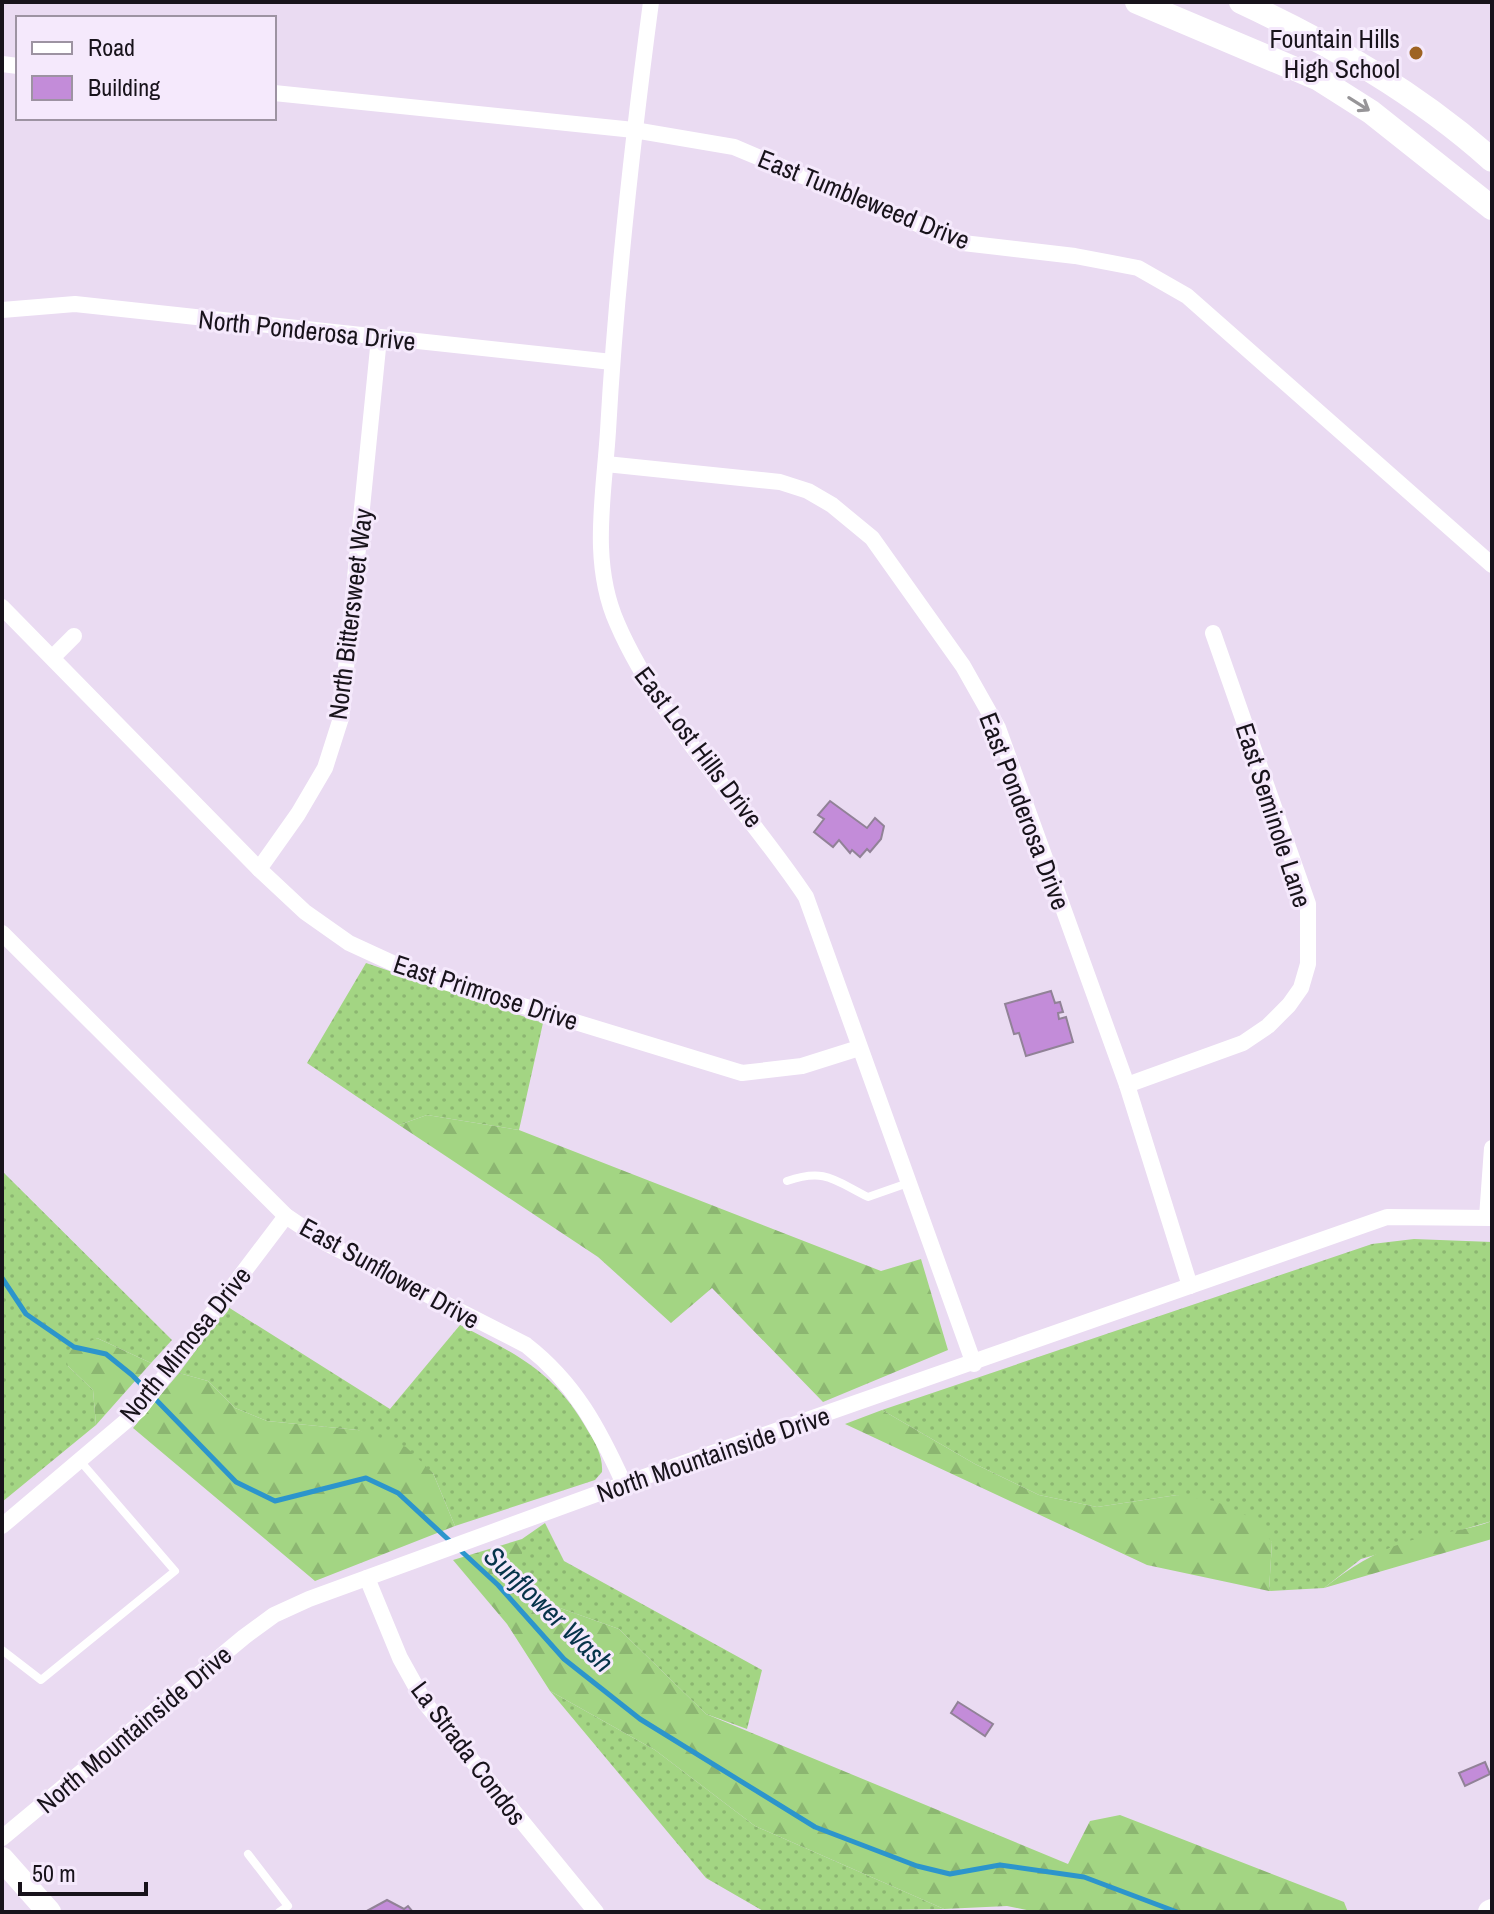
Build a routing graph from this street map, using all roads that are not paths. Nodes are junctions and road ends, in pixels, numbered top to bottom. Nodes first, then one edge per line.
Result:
1 (651, 2) edge
2 (1241, 2) edge
3 (1149, 4) edge
4 (1192, 12) edge
5 (276, 93) edge
6 (634, 130) junction
7 (1492, 160) edge
8 (1492, 208) edge
9 (2, 310) edge
10 (379, 338) junction
11 (612, 362) junction
12 (606, 464) junction
13 (1492, 565) edge
14 (2, 607) edge
15 (1213, 633) dead end
16 (74, 636) dead end
17 (53, 657) junction
18 (259, 869) junction
19 (2, 933) edge
20 (859, 1048) junction
21 (1127, 1085) junction
22 (1492, 1148) edge
23 (787, 1181) dead end
24 (908, 1183) junction
25 (286, 1216) junction
26 (1490, 1218) edge
27 (1190, 1286) junction
28 (974, 1364) junction
29 (81, 1462) junction
30 (624, 1484) junction
31 (2, 1526) edge
32 (367, 1578) junction
33 (2, 1650) edge
34 (2, 1838) edge
35 (248, 1854) dead end
36 (2, 1859) edge
37 (49, 1912) edge
38 (279, 1912) edge
39 (596, 1912) edge

1 - 6 street, East Lost Hills Drive
2 - 7 street
3 - 4 street
4 -> 8 street
5 - 6 street, East Tumbleweed Drive
6 - 11 street, East Lost Hills Drive
6 - 13 street, East Tumbleweed Drive
9 - 10 street, North Ponderosa Drive
10 - 11 street, North Ponderosa Drive
10 - 18 street, North Bittersweet Way
11 - 12 street, East Lost Hills Drive
12 - 20 street, East Lost Hills Drive
12 - 21 street, East Ponderosa Drive
14 - 17 street, East Primrose Drive
15 - 21 street, East Seminole Lane
16 - 17 street
17 - 18 street, East Primrose Drive
18 - 20 street, East Primrose Drive
19 - 25 street, East Sunflower Drive
20 - 24 street, East Lost Hills Drive
21 - 27 street, East Ponderosa Drive
22 - 26 street
23 - 24 lane
24 - 28 street, East Lost Hills Drive
25 - 29 street, North Mimosa Drive
25 - 30 street, East Sunflower Drive
26 - 27 street, North Mountainside Drive
27 - 28 street, North Mountainside Drive
28 - 30 street, North Mountainside Drive
29 - 31 street, North Mimosa Drive
29 - 33 lane
30 - 32 street, North Mountainside Drive
32 - 34 street, North Mountainside Drive
32 - 39 street, La Strada Condos
35 - 38 lane
36 - 37 street

